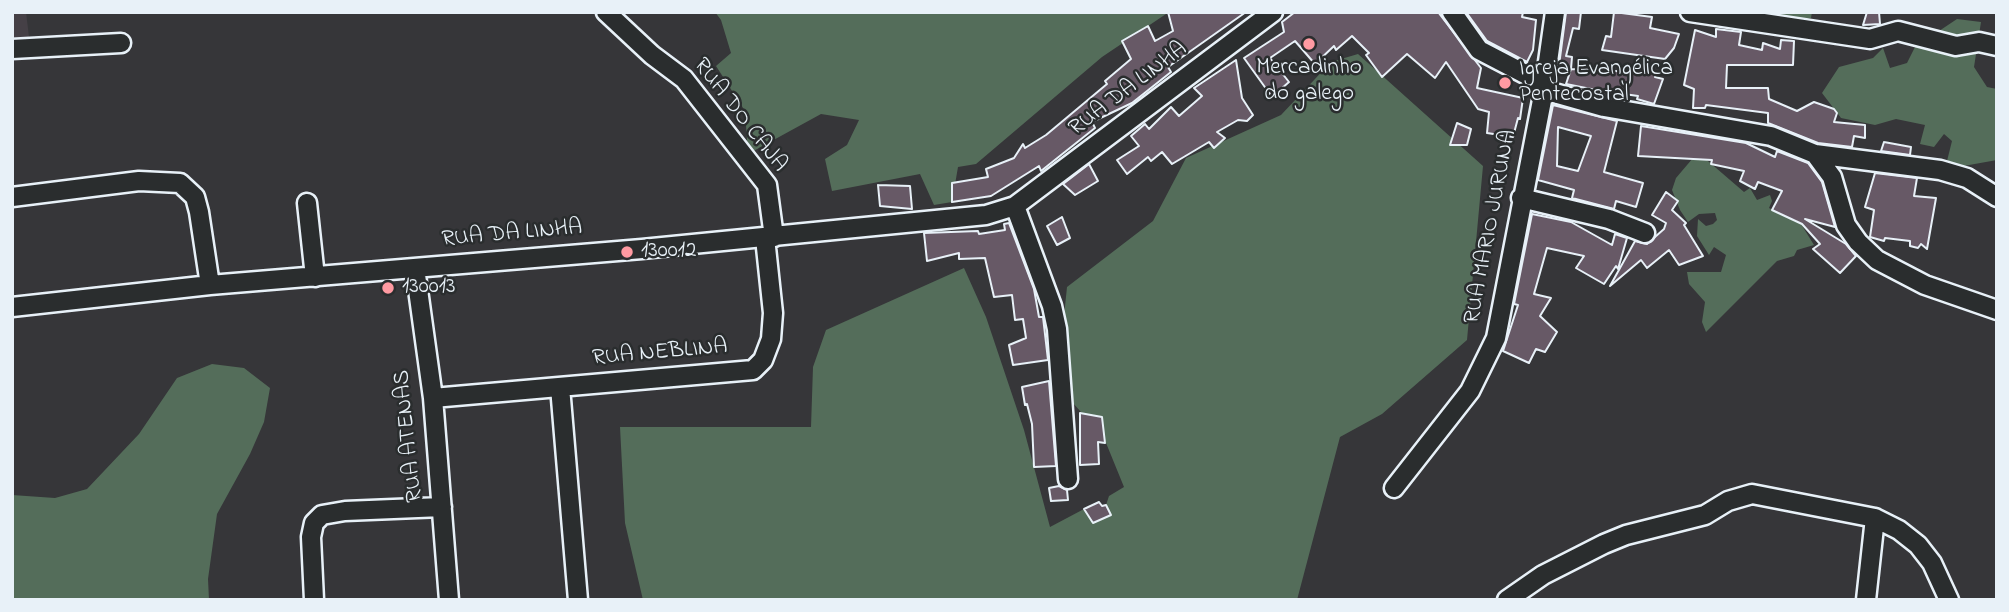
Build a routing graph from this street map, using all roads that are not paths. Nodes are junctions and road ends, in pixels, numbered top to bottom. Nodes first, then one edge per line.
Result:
1 (606, 12) edge
2 (1273, 12) edge
3 (1452, 12) edge
4 (1555, 12) edge
5 (1690, 12) edge
6 (121, 43) dead end
7 (1997, 46) edge
8 (12, 49) edge
9 (1544, 90) junction
10 (1815, 154) junction
11 (12, 197) edge
12 (1997, 197) edge
13 (1521, 198) junction
14 (307, 203) dead end
15 (1015, 206) junction
16 (1645, 233) dead end
17 (770, 237) junction
18 (415, 268) junction
19 (315, 277) junction
20 (210, 285) junction
21 (12, 307) edge
22 (1997, 310) edge
23 (560, 387) junction
24 (433, 398) junction
25 (1068, 479) dead end
26 (1394, 488) dead end
27 (442, 507) junction
28 (1875, 518) junction
29 (314, 600) edge
30 (449, 600) edge
31 (578, 600) edge
32 (1507, 600) edge
33 (1866, 600) edge
34 (1949, 600) edge

1 - 17 street, RUA DO CAJA
2 - 15 street, RUA DA LINHA
3 - 9 street
4 - 9 street, RUA MARIO JURUNA
5 - 7 street
6 - 8 street
9 - 10 street
9 - 13 street, RUA MARIO JURUNA
10 - 12 street
10 - 22 street
11 - 20 street
13 - 16 street
13 - 26 street, RUA MARIO JURUNA
14 - 19 street
15 - 17 street, RUA DA LINHA
15 - 25 street
17 - 18 street, RUA DA LINHA
17 - 23 street, RUA NEBLINA
18 - 19 street, RUA DA LINHA
18 - 24 street, RUA ATENAS
19 - 20 street, RUA DA LINHA
20 - 21 street, RUA DA LINHA
23 - 24 street, RUA NEBLINA
23 - 31 street
24 - 27 street, RUA ATENAS
27 - 29 street
27 - 30 street, RUA ATENAS
28 - 32 street
28 - 33 street
28 - 34 street

